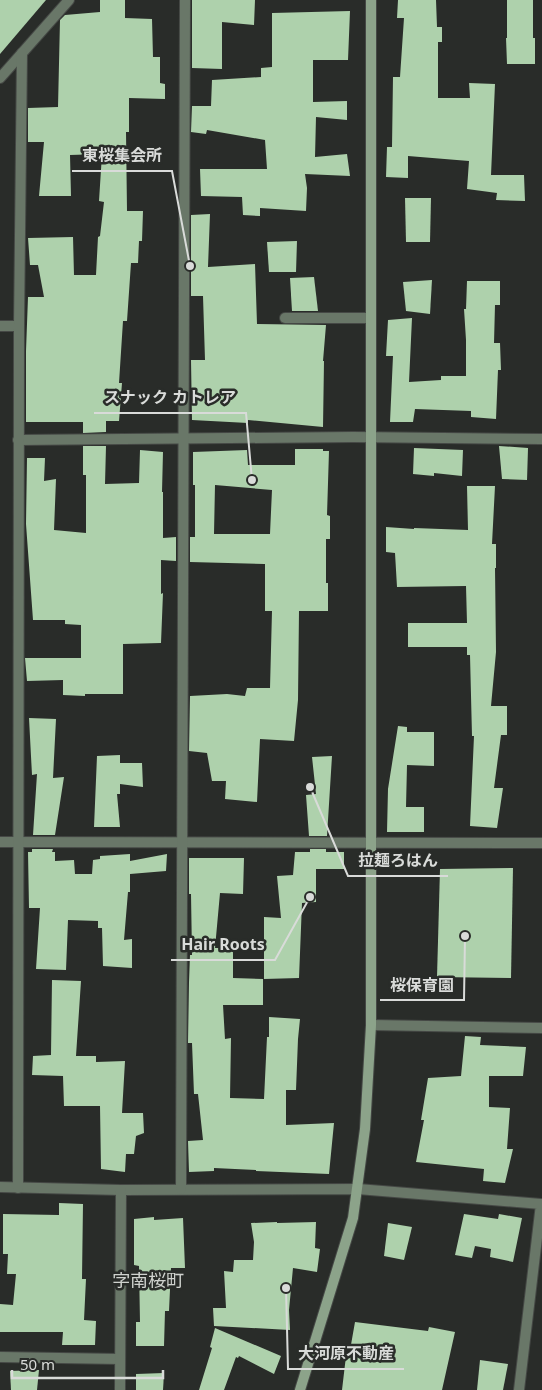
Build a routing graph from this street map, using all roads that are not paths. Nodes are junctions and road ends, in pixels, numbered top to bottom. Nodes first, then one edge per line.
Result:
1 (69, 0) edge
2 (185, 0) edge
3 (371, 0) edge
4 (22, 53) junction
5 (0, 78) edge
6 (285, 318) dead end
7 (371, 318) junction
8 (0, 326) edge
9 (18, 326) junction
10 (372, 437) junction
11 (184, 439) junction
12 (542, 439) edge
13 (18, 440) junction
14 (0, 842) edge
15 (18, 842) junction
16 (182, 842) junction
17 (371, 842) junction
18 (542, 843) edge
19 (371, 1025) junction
20 (542, 1028) edge
21 (0, 1188) edge
22 (18, 1188) junction
23 (181, 1189) junction
24 (358, 1189) junction
25 (121, 1190) junction
26 (541, 1200) edge
27 (0, 1357) edge
28 (120, 1359) junction
29 (120, 1390) edge
30 (300, 1390) edge
31 (519, 1390) edge

1 - 4 street
2 - 11 street
3 - 7 street
4 - 5 street
4 - 9 street
6 - 7 street
7 - 10 street
8 - 9 street
9 - 13 street
10 - 11 street
10 - 12 street
10 - 17 street
11 - 13 street
11 - 16 street
13 - 15 street
14 - 15 street
15 - 16 street
15 - 22 street
16 - 17 street
16 - 23 street
17 - 18 street
17 - 19 street
19 - 20 street
19 - 24 street
21 - 22 street
22 - 25 street
23 - 24 street
23 - 25 street
24 - 26 street
24 - 30 street
25 - 28 street
26 - 31 street
27 - 28 street
28 - 29 street

